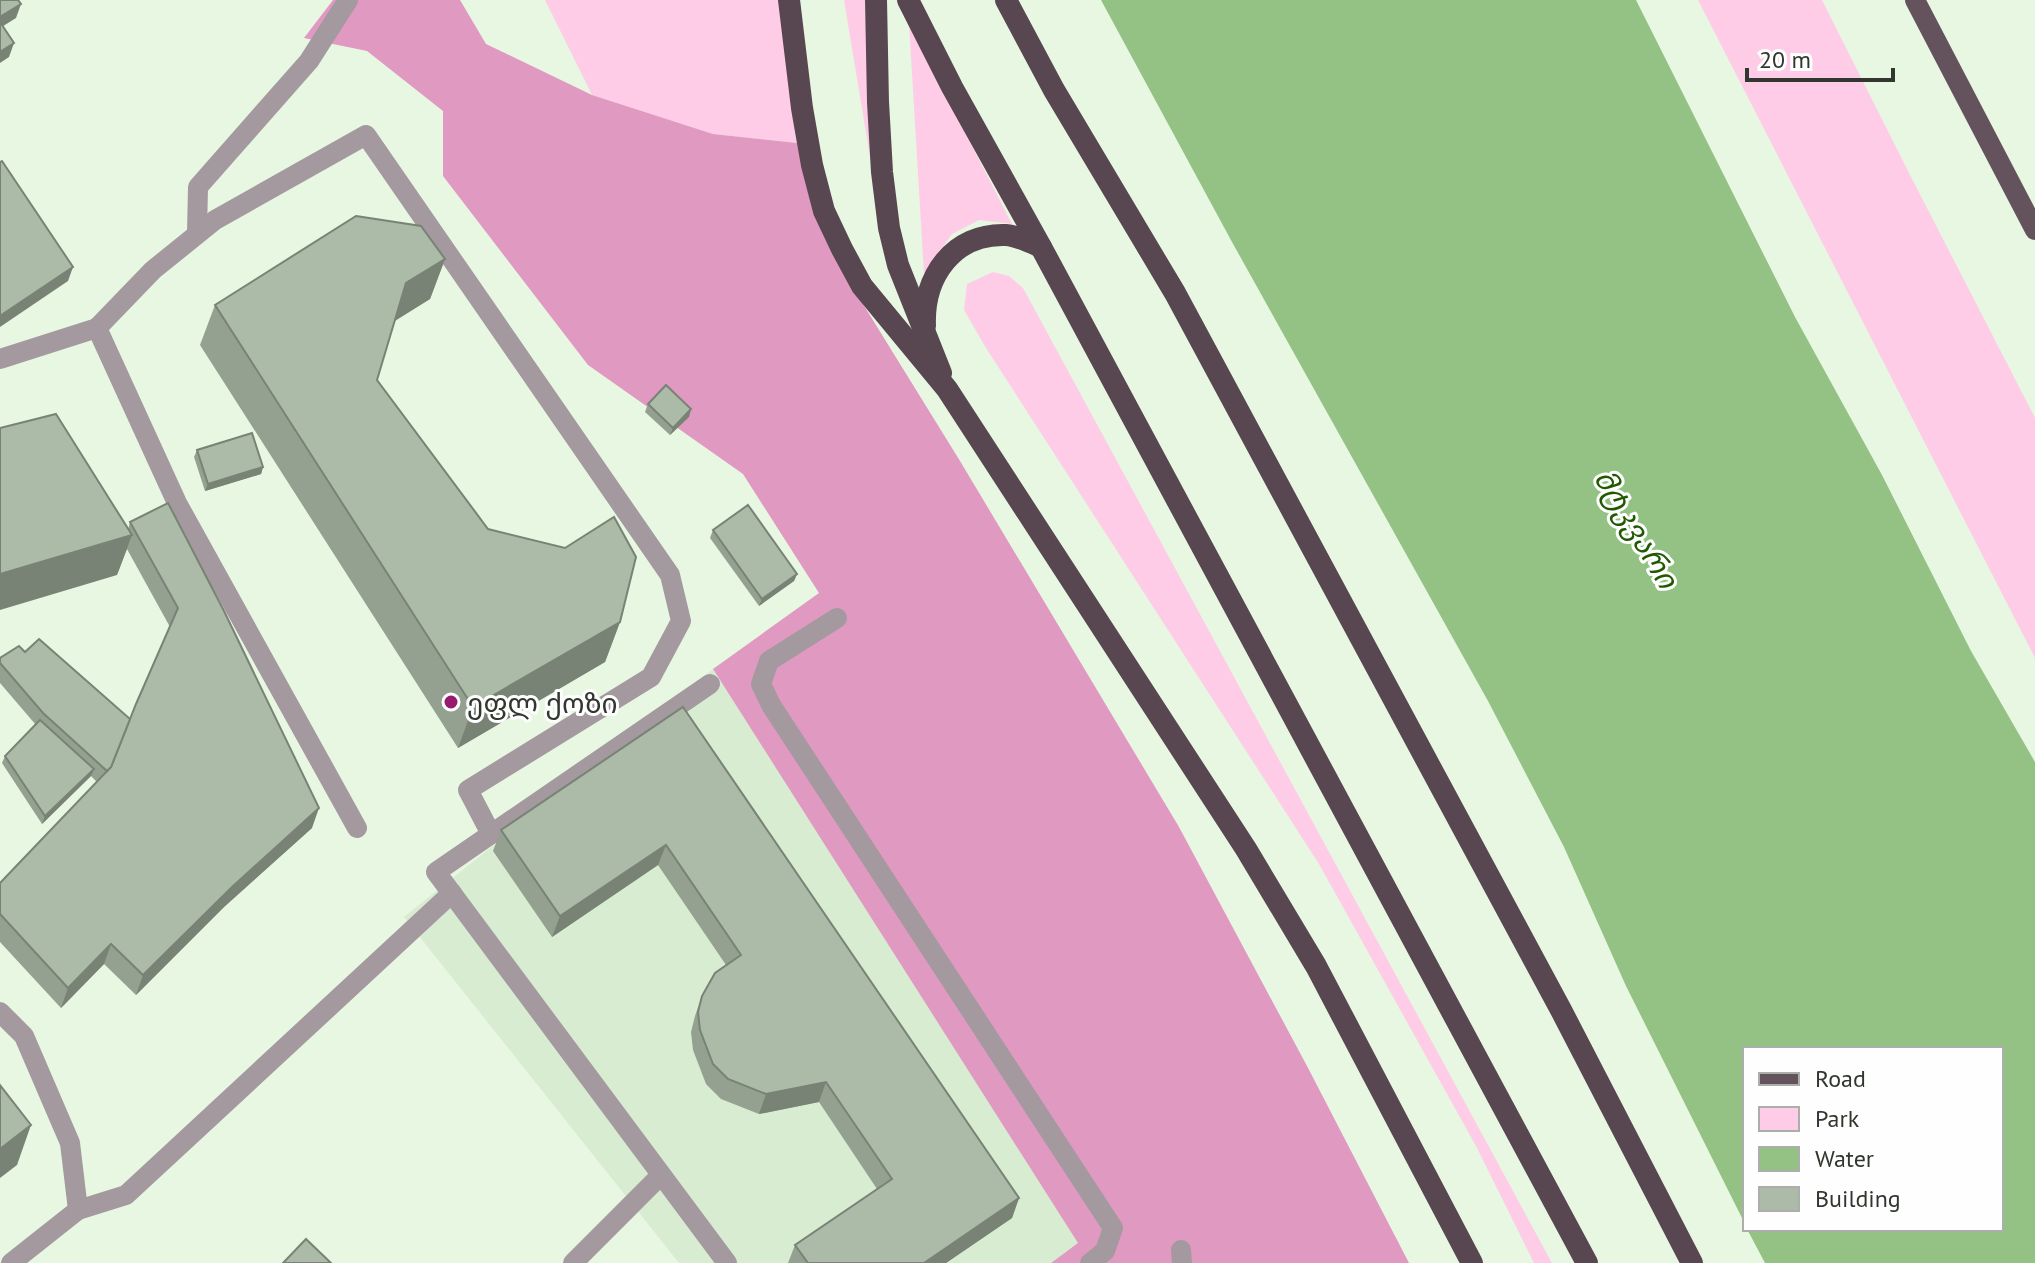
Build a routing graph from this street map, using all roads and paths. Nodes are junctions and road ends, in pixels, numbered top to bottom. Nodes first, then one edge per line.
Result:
1 (348, 0) edge
2 (789, 0) edge
3 (876, 0) edge
4 (908, 0) edge
5 (1006, 0) edge
6 (1915, 0) edge
7 (2035, 230) edge
8 (197, 233) junction
9 (1041, 247) junction
10 (97, 328) junction
11 (926, 335) junction
12 (0, 359) edge
13 (947, 389) junction
14 (837, 618) dead end
15 (710, 684) dead end
16 (357, 828) dead end
17 (491, 834) junction
18 (452, 893) junction
19 (0, 1012) edge
20 (661, 1175) junction
21 (78, 1210) junction
22 (11, 1263) edge
23 (573, 1263) edge
24 (727, 1263) edge
25 (1090, 1263) edge
26 (1472, 1263) edge
27 (1587, 1263) edge
28 (1692, 1263) edge

1 - 8 street
2 - 13 highway
3 - 11 highway
4 - 9 highway
5 - 28 highway
6 - 7 main road
8 - 10 street
8 - 17 street
9 - 11 highway
9 - 27 highway
10 - 12 street
10 - 16 street
11 - 13 highway
13 - 26 highway
14 - 25 street
15 - 17 street
17 - 18 street
18 - 20 street
18 - 21 street
19 - 21 street
20 - 23 street
20 - 24 street
21 - 22 street

